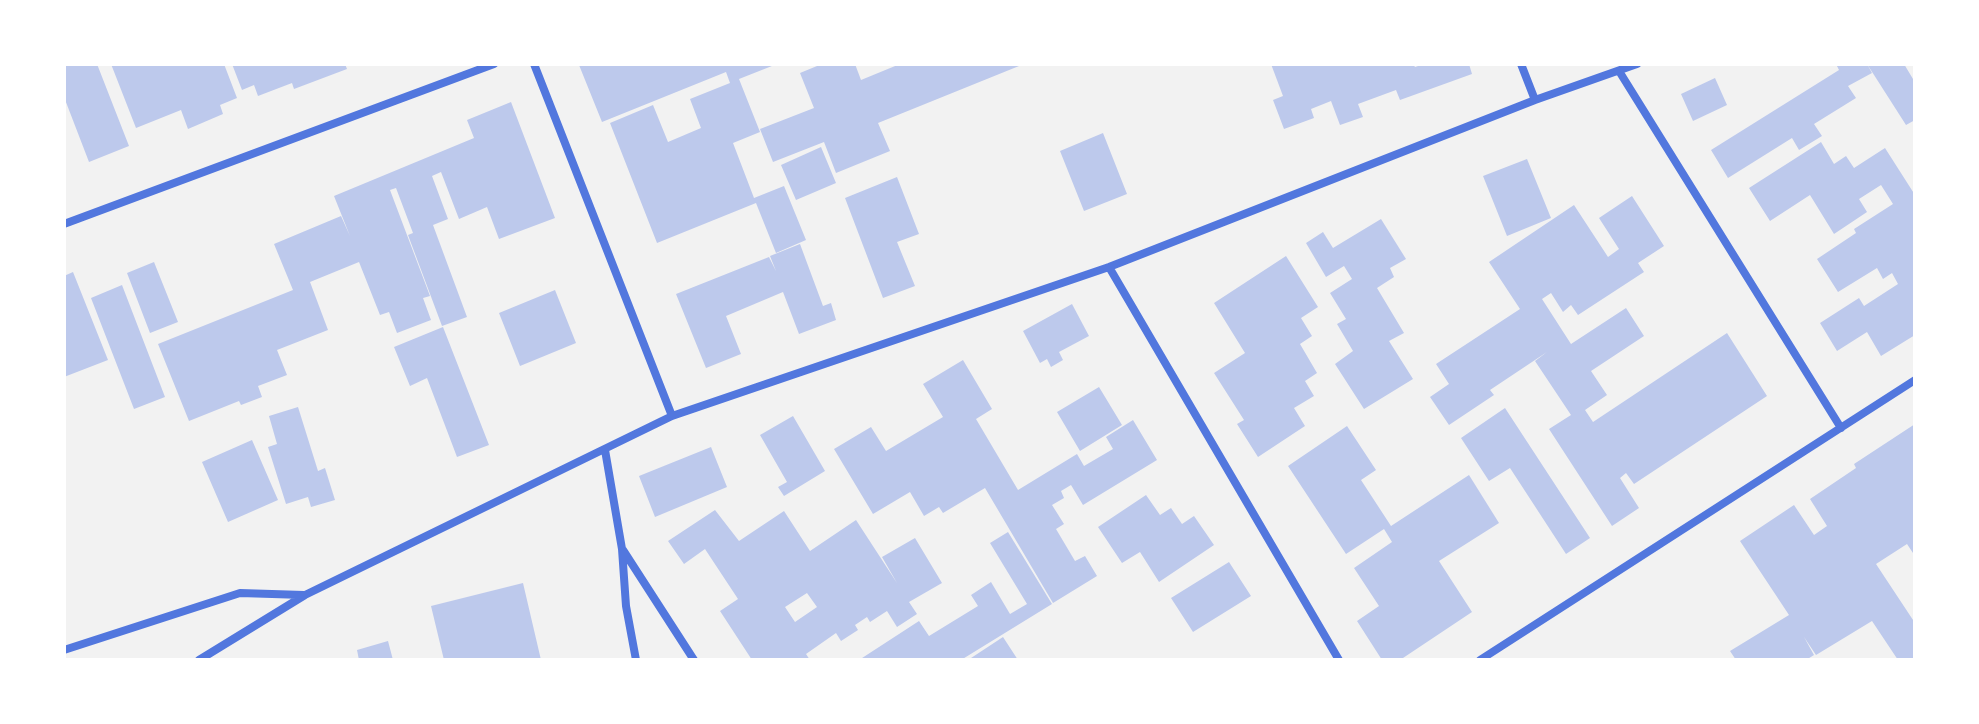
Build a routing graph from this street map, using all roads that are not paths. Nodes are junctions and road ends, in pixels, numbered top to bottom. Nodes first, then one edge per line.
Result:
1 (494, 64) edge
2 (534, 64) edge
3 (1521, 64) edge
4 (1637, 64) edge
5 (1619, 71) junction
6 (1535, 100) junction
7 (64, 224) edge
8 (1109, 267) junction
9 (1915, 380) edge
10 (672, 416) junction
11 (1841, 428) junction
12 (605, 450) junction
13 (622, 549) junction
14 (305, 595) junction
15 (64, 650) edge
16 (199, 660) edge
17 (636, 660) edge
18 (694, 660) edge
19 (1339, 660) edge
20 (1480, 660) edge

1 - 7 street
2 - 10 street
3 - 6 street
4 - 5 street
5 - 6 street
5 - 11 street
6 - 8 street
8 - 10 street
8 - 19 street
9 - 11 street
10 - 12 street
11 - 20 street
12 - 13 street
12 - 14 street
13 - 17 street
13 - 18 street
14 - 15 street
14 - 16 street

